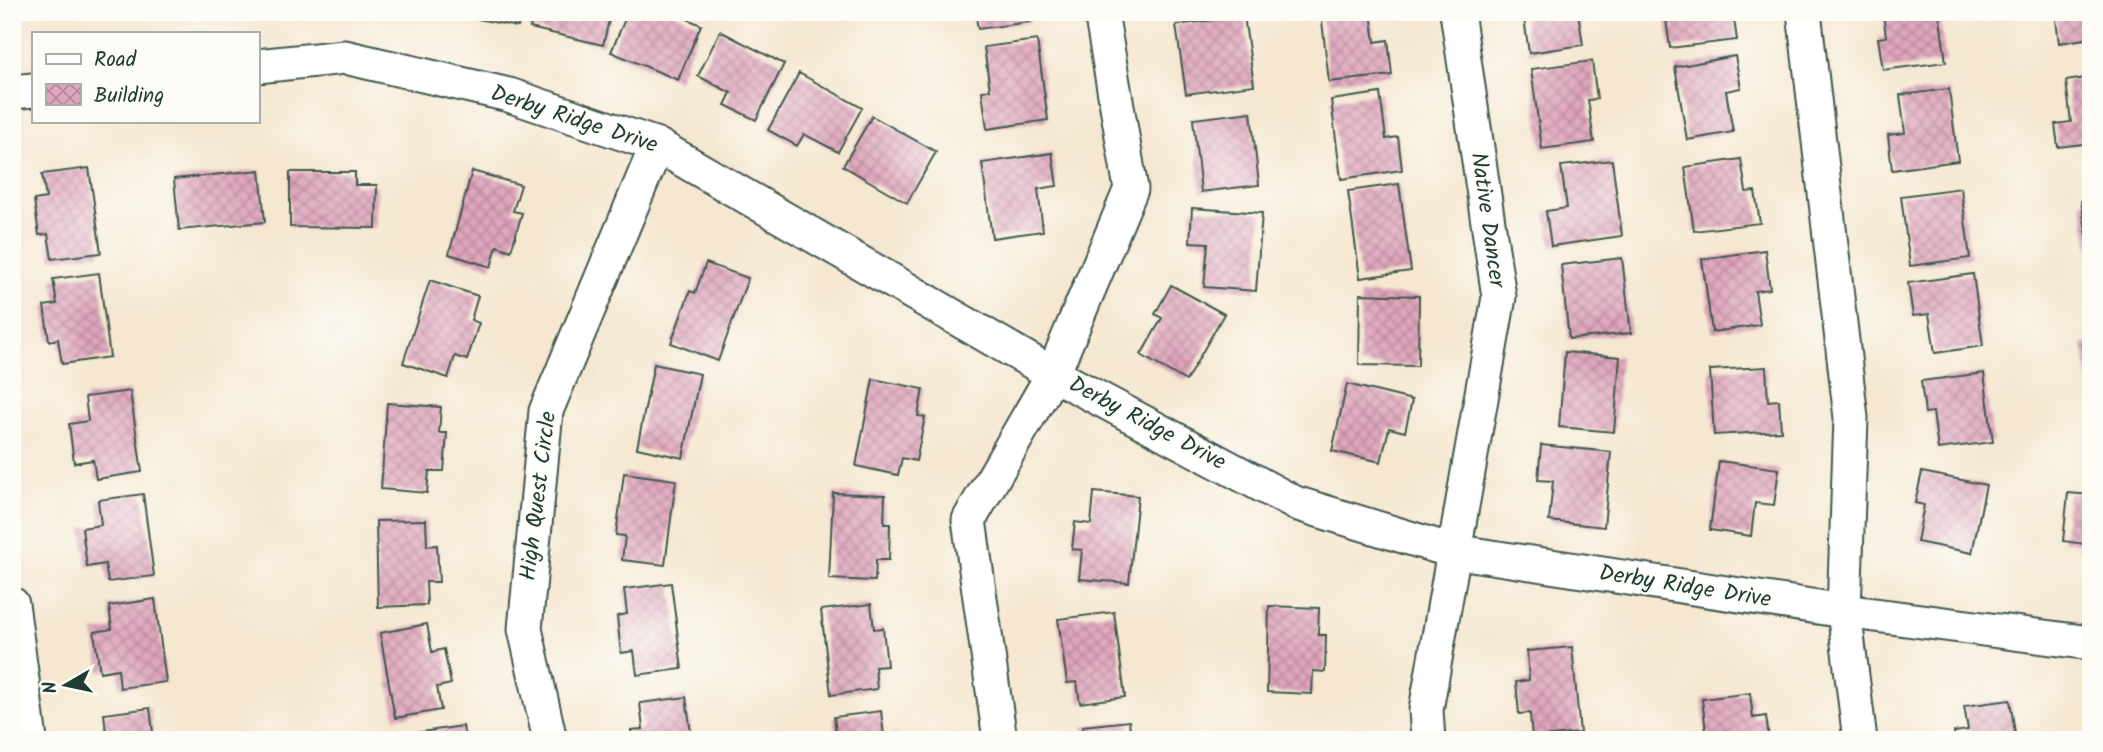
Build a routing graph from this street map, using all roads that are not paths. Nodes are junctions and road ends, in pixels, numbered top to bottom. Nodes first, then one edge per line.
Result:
1 (1101, 12) edge
2 (1457, 12) edge
3 (1804, 12) edge
4 (259, 66) edge
5 (32, 90) edge
6 (12, 92) edge
7 (657, 145) junction
8 (1053, 374) junction
9 (1452, 551) junction
10 (12, 604) edge
11 (1844, 611) junction
12 (2091, 643) edge
13 (30, 740) edge
14 (550, 740) edge
15 (1000, 740) edge
16 (1428, 740) edge
17 (1860, 740) edge

1 - 8 street
2 - 9 street, Native Dancer
3 - 11 street
4 - 7 street, Derby Ridge Drive
5 - 6 street
7 - 8 street, Derby Ridge Drive
7 - 14 street, High Quest Circle
8 - 9 street, Derby Ridge Drive
8 - 15 street
9 - 11 street, Derby Ridge Drive
9 - 16 street, Native Dancer
10 - 13 street
11 - 12 street, Derby Ridge Drive
11 - 17 street

